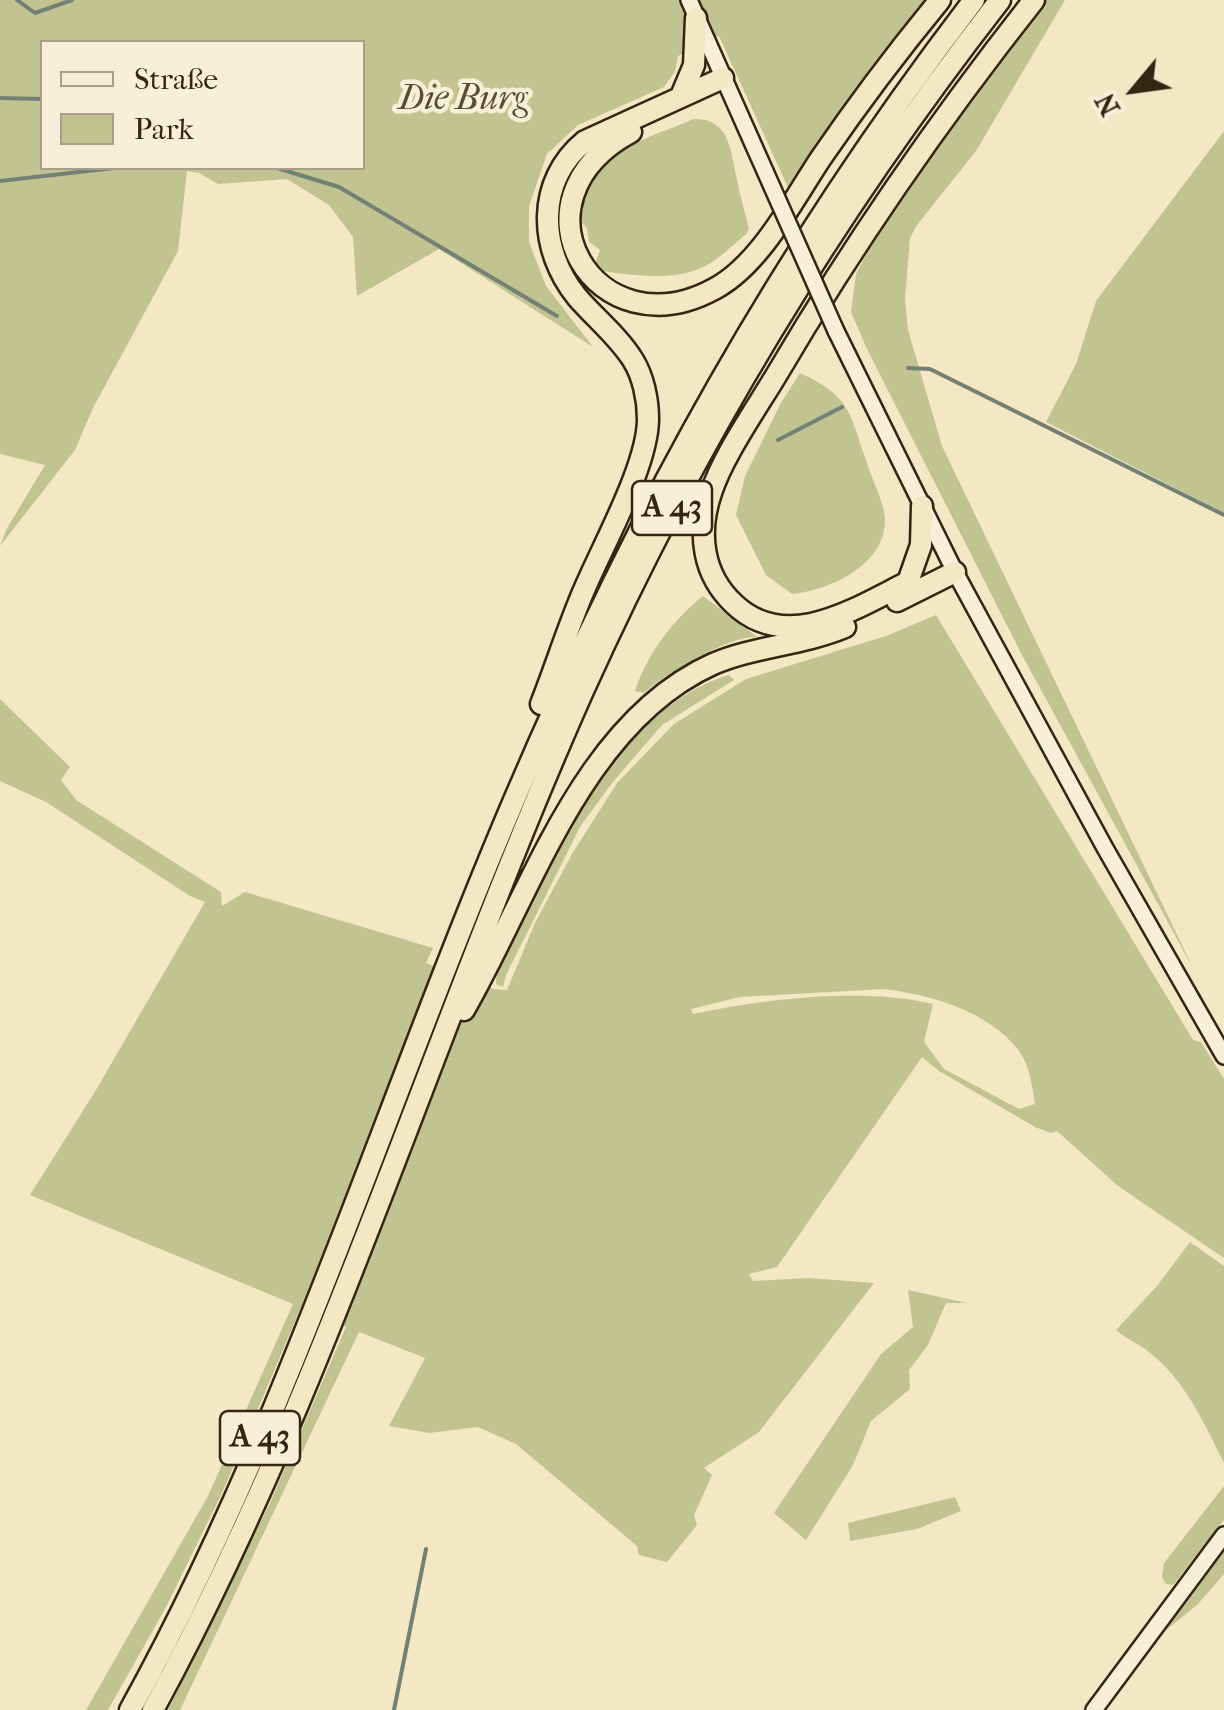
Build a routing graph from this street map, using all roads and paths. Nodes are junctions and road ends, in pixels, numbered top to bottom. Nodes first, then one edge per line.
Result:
1 (940, 0) edge
2 (974, 0) edge
3 (1000, 0) edge
4 (1034, 0) edge
5 (692, 9) edge
6 (725, 84) junction
7 (680, 96) junction
8 (922, 506) junction
9 (952, 566) junction
10 (908, 582) junction
11 (513, 802) junction
12 (1224, 1056) edge
13 (433, 1063) junction
14 (1224, 1535) edge
15 (130, 1710) edge
16 (153, 1710) edge
17 (1094, 1710) edge

1 - 6 highway
2 - 11 highway, A 43
3 - 13 highway, A 43
4 - 10 highway
5 - 6 main road
5 - 7 highway
6 - 7 highway
6 - 8 main road, bridge
7 - 11 highway
8 - 9 main road
8 - 10 highway
9 - 10 highway
9 - 12 main road
9 - 13 highway
11 - 15 highway, A 43
13 - 16 highway, A 43
14 - 17 main road

